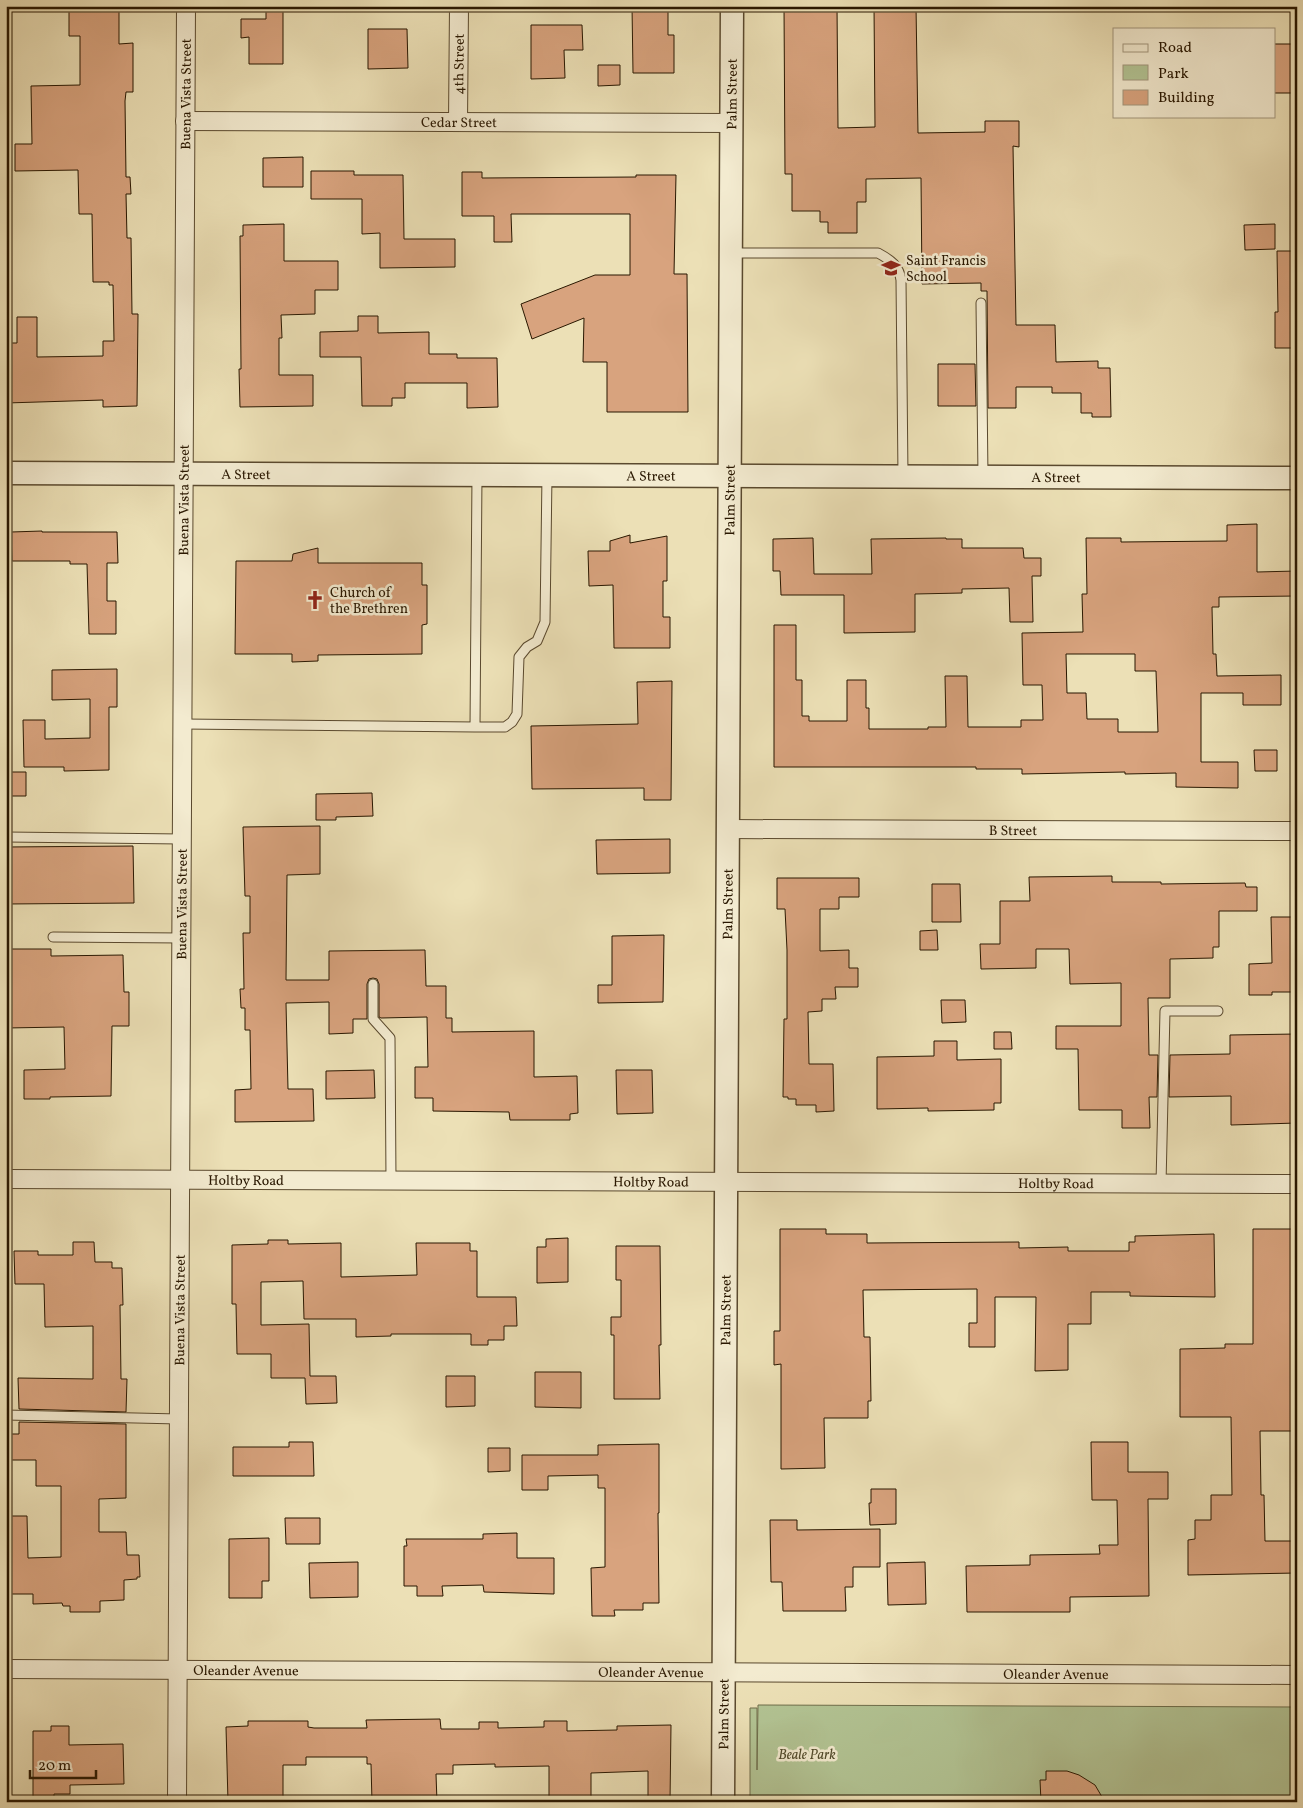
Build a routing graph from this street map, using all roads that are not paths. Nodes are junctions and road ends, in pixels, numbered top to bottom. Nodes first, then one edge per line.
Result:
1 (186, 6) edge
2 (459, 6) edge
3 (732, 6) edge
4 (185, 120) junction
5 (458, 122) junction
6 (732, 123) junction
7 (731, 253) junction
8 (980, 303) dead end
9 (6, 473) edge
10 (184, 474) junction
11 (477, 475) junction
12 (547, 475) junction
13 (730, 476) junction
14 (903, 477) junction
15 (983, 477) junction
16 (1297, 478) edge
17 (183, 724) junction
18 (475, 727) junction
19 (728, 829) junction
20 (1297, 831) edge
21 (6, 837) edge
22 (182, 839) junction
23 (53, 937) dead end
24 (182, 938) junction
25 (374, 984) dead end
26 (1218, 1012) dead end
27 (6, 1178) edge
28 (180, 1179) junction
29 (390, 1180) junction
30 (727, 1182) junction
31 (1161, 1184) junction
32 (1297, 1184) edge
33 (6, 1415) edge
34 (179, 1419) junction
35 (6, 1669) edge
36 (178, 1670) junction
37 (724, 1672) junction
38 (1297, 1675) edge
39 (177, 1802) edge
40 (724, 1802) edge

1 - 4 street, Buena Vista Street
2 - 5 street, 4th Street
3 - 6 street, Palm Street
4 - 5 street, Cedar Street
4 - 10 street, Buena Vista Street
5 - 6 street, Cedar Street
6 - 7 street, Palm Street
7 - 13 street, Palm Street
7 - 14 lane
8 - 15 lane
9 - 10 street, A Street
10 - 11 street, A Street
10 - 17 street, Buena Vista Street
11 - 12 street, A Street
11 - 18 lane
12 - 13 street, A Street
12 - 18 lane
13 - 14 street, A Street
13 - 19 street, Palm Street
14 - 15 street, A Street
15 - 16 street, A Street
17 - 18 lane
17 - 22 street, Buena Vista Street
19 - 20 street, B Street
19 - 30 street, Palm Street
21 - 22 lane
22 - 24 street, Buena Vista Street
23 - 24 lane
24 - 28 street, Buena Vista Street
25 - 29 lane
26 - 31 lane
27 - 28 street, Holtby Road
28 - 29 street, Holtby Road
28 - 34 street, Buena Vista Street
29 - 30 street, Holtby Road
30 - 31 street, Holtby Road
30 - 37 street, Palm Street
31 - 32 street, Holtby Road
33 - 34 lane
34 - 36 street, Buena Vista Street
35 - 36 street, Oleander Avenue
36 - 37 street, Oleander Avenue
36 - 39 street, Buena Vista Street
37 - 38 street, Oleander Avenue
37 - 40 street, Palm Street

